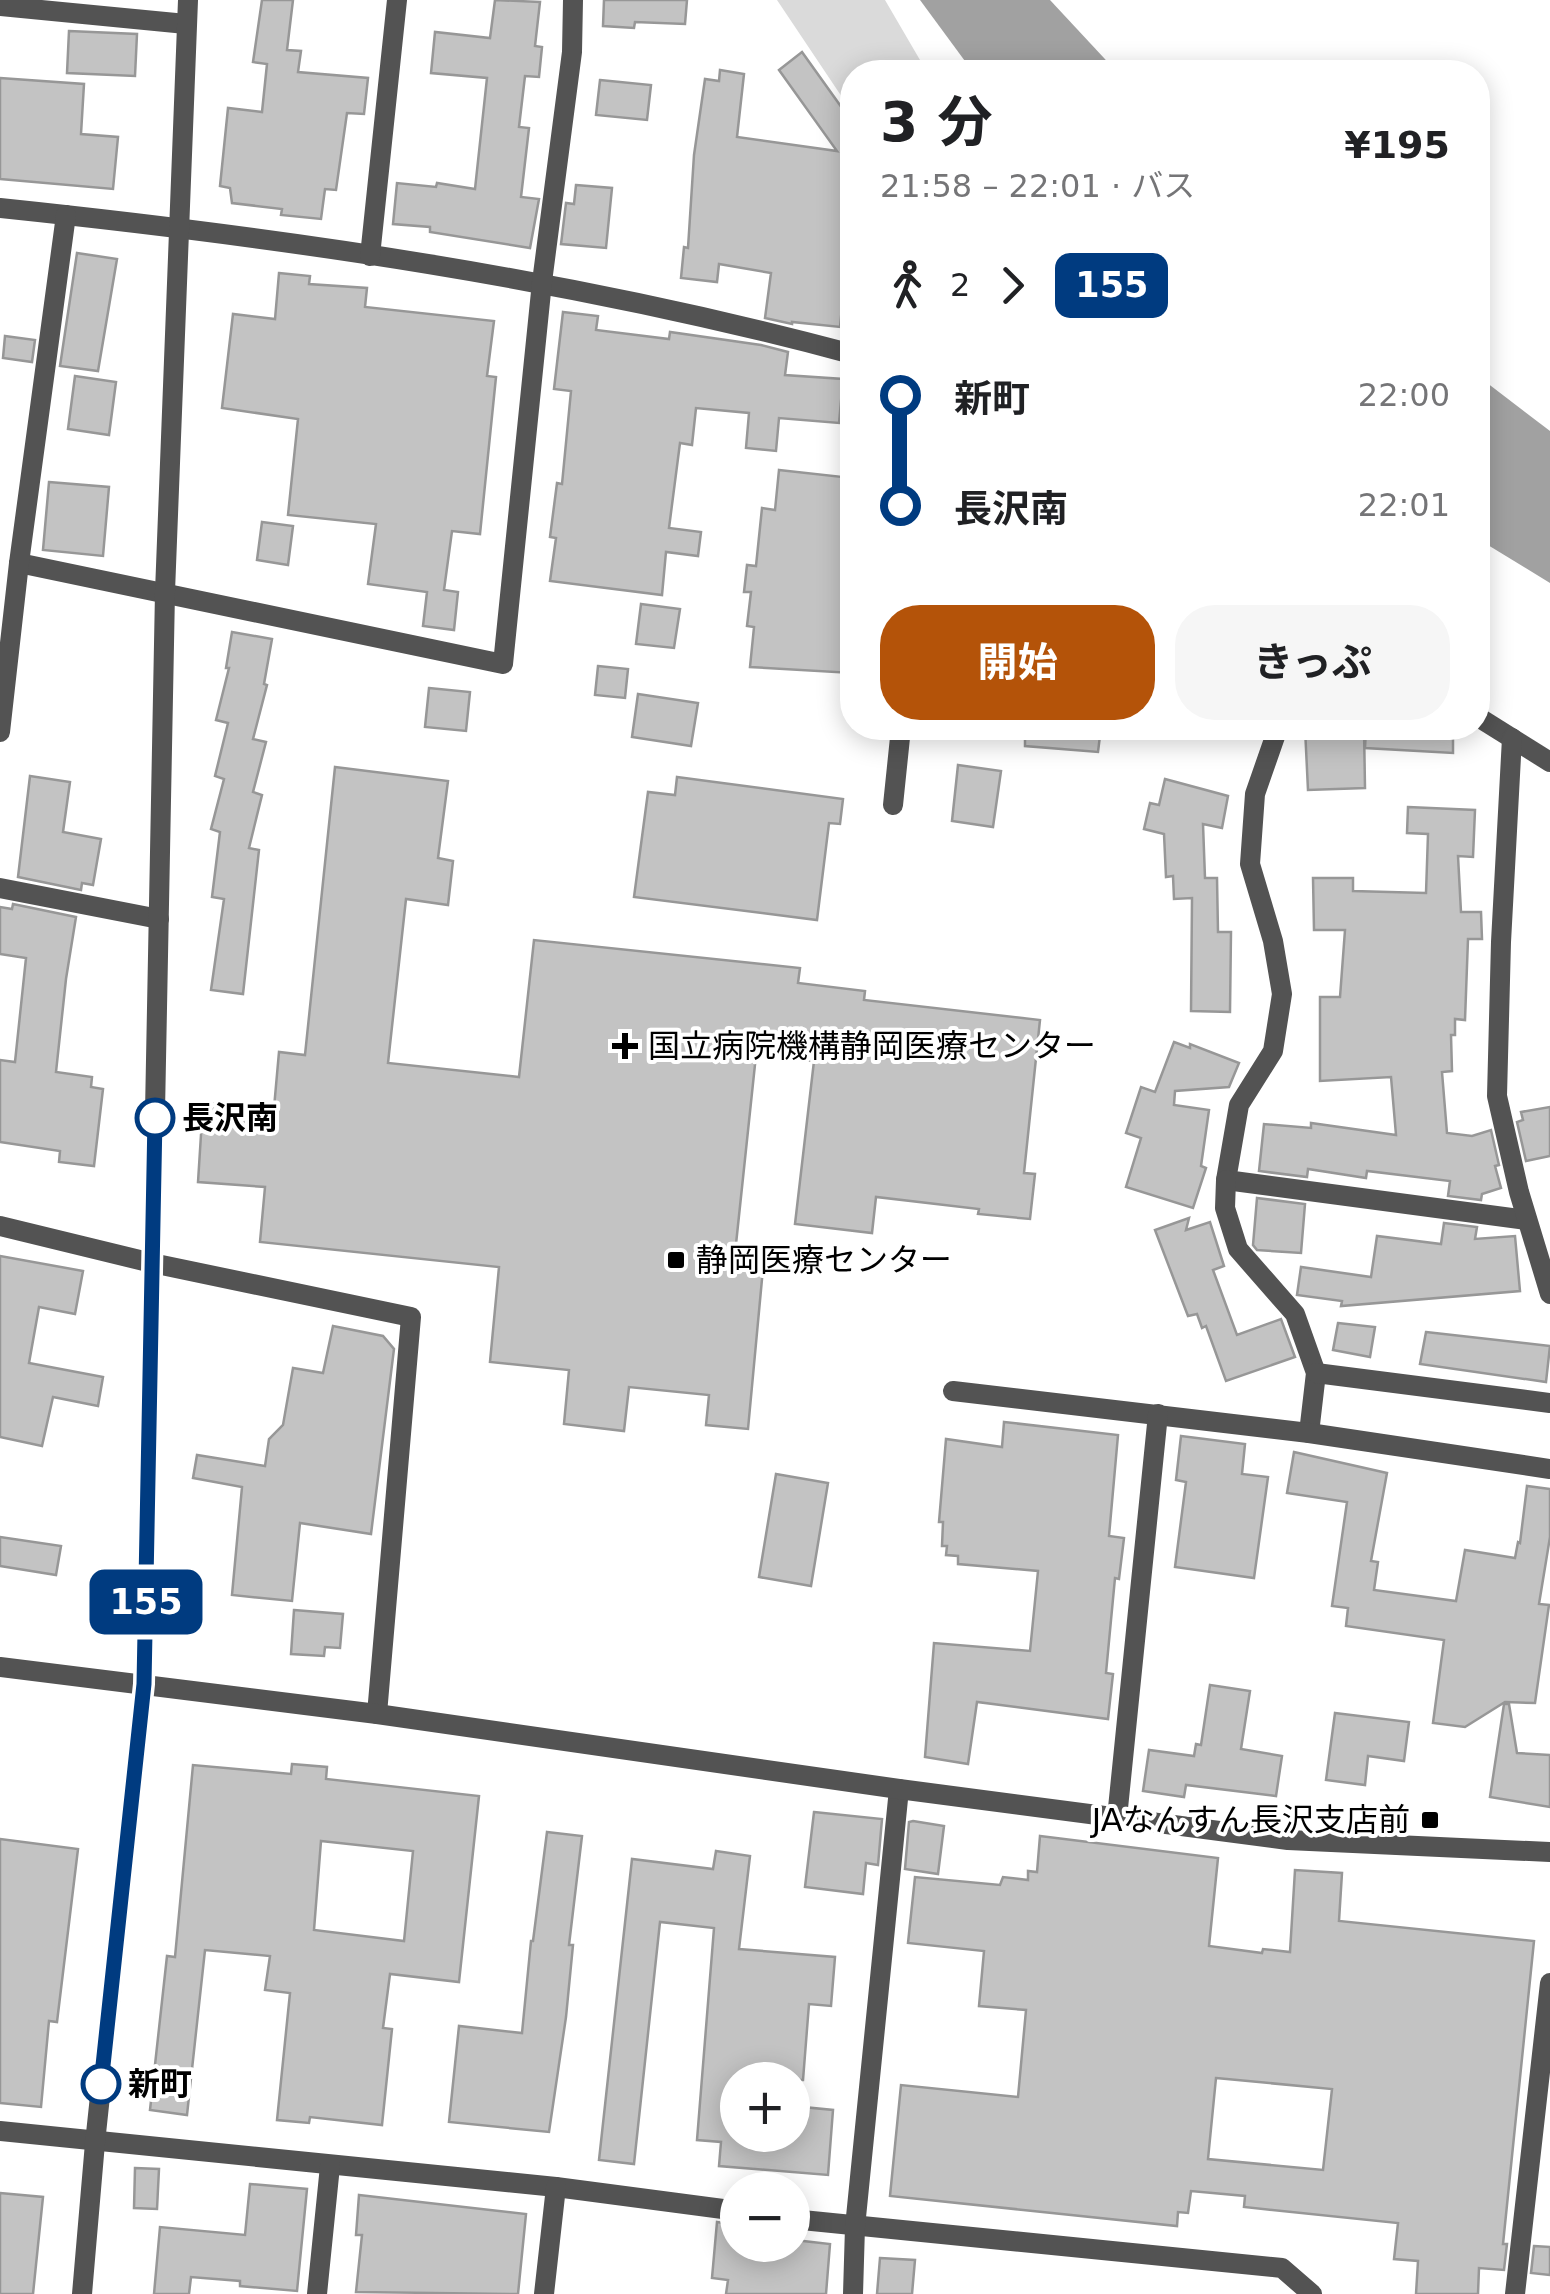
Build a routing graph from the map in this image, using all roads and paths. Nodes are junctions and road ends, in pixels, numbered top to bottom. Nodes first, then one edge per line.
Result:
1 (188, 0) edge
2 (397, 0) edge
3 (573, 0) edge
4 (0, 6) edge
5 (186, 24) junction
6 (0, 208) edge
7 (66, 215) junction
8 (182, 228) junction
9 (370, 256) junction
10 (542, 282) junction
11 (840, 351) edge
12 (19, 563) junction
13 (165, 592) junction
14 (1490, 724) edge
15 (0, 732) edge
16 (1512, 738) junction
17 (900, 740) edge
18 (1274, 740) edge
19 (1550, 762) edge
20 (893, 805) dead end
21 (0, 888) edge
22 (158, 919) junction
23 (1226, 1180) junction
24 (1527, 1220) junction
25 (0, 1226) edge
26 (152, 1262) junction
27 (1550, 1294) edge
28 (1316, 1373) junction
29 (953, 1392) dead end
30 (1550, 1403) edge
31 (1158, 1414) junction
32 (1309, 1433) junction
33 (1550, 1469) edge
34 (0, 1667) edge
35 (144, 1684) junction
36 (378, 1714) junction
37 (898, 1789) junction
38 (1117, 1818) junction
39 (1550, 1852) edge
40 (1550, 1983) edge
41 (0, 2131) edge
42 (95, 2143) junction
43 (330, 2166) junction
44 (556, 2186) junction
45 (720, 2209) edge
46 (810, 2221) edge
47 (855, 2227) junction
48 (82, 2294) edge
49 (317, 2294) edge
50 (544, 2294) edge
51 (853, 2294) edge
52 (1312, 2294) edge
53 (1514, 2294) edge

1 - 5 street
2 - 9 street
3 - 10 street
4 - 5 street
5 - 8 street
6 - 7 street
7 - 8 street
7 - 12 street
8 - 9 street
8 - 13 street
9 - 10 street
10 - 11 street
10 - 13 street
12 - 13 street
12 - 15 street
13 - 22 street
14 - 16 street
16 - 19 street
16 - 24 street
17 - 20 street
18 - 23 street
21 - 22 street
22 - 26 street
23 - 24 street
23 - 28 street
24 - 27 street
25 - 26 street
26 - 35 street
26 - 36 street
28 - 30 street
28 - 32 street
29 - 31 street
31 - 32 street
31 - 38 street
32 - 33 street
34 - 35 street
35 - 36 street
35 - 42 street
36 - 37 street
37 - 38 street
37 - 47 street
38 - 39 street
40 - 53 street
41 - 42 street
42 - 43 street
42 - 48 street
43 - 44 street
43 - 49 street
44 - 45 street
44 - 50 street
46 - 47 street
47 - 51 street
47 - 52 street

